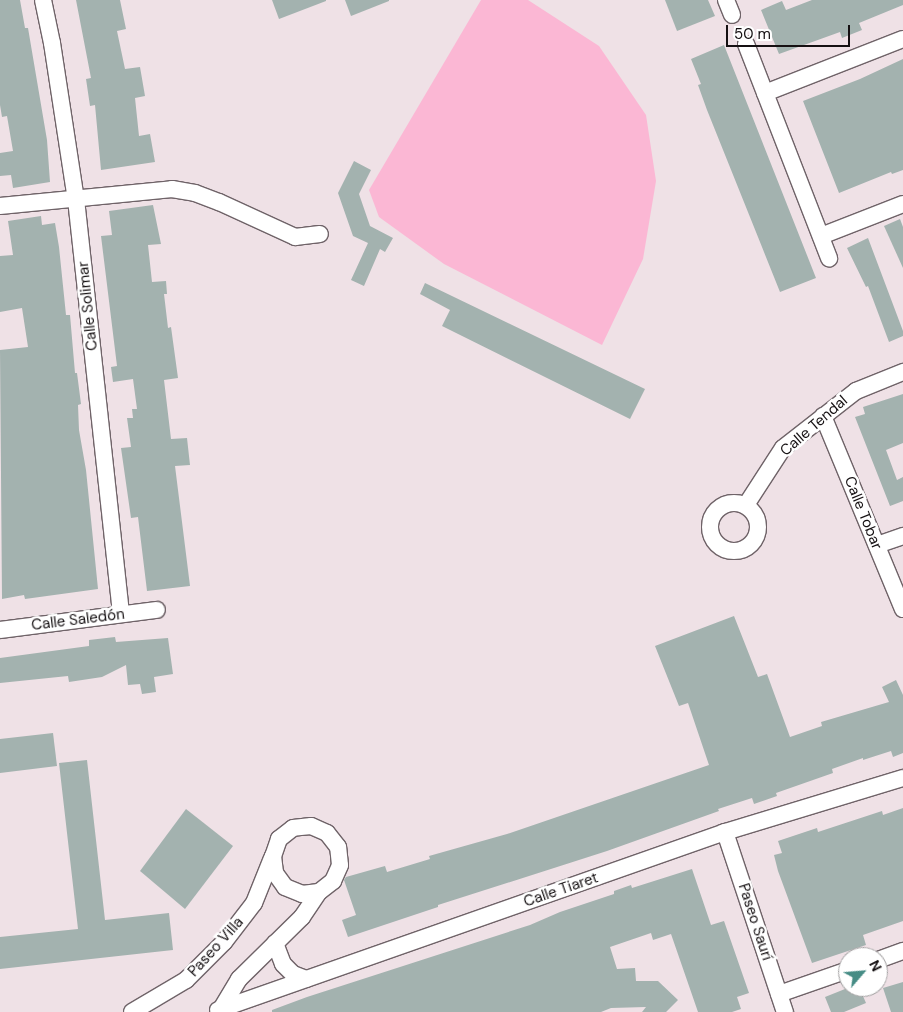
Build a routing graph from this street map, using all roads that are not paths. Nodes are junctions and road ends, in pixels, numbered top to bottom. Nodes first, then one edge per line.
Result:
1 (43, 0) edge
2 (903, 40) edge
3 (746, 44) dead end
4 (765, 93) junction
5 (76, 199) junction
6 (903, 204) edge
7 (0, 206) edge
8 (320, 234) dead end
9 (821, 236) junction
10 (829, 258) dead end
11 (903, 372) edge
12 (823, 416) junction
13 (746, 505) dead end
14 (903, 536) edge
15 (877, 545) junction
16 (903, 609) edge
17 (157, 610) dead end
18 (121, 614) junction
19 (0, 630) edge
20 (903, 778) edge
21 (725, 832) junction
22 (272, 856) junction
23 (319, 892) junction
24 (275, 943) junction
25 (903, 951) edge
26 (888, 956) edge
27 (838, 973) edge
28 (306, 979) junction
29 (779, 994) junction
30 (216, 1010) edge
31 (132, 1012) edge
32 (784, 1012) edge

1 - 5 street, Calle Solimar
2 - 4 street
3 - 4 street
4 - 9 street
5 - 7 street
5 - 8 street
5 - 18 street, Calle Solimar
6 - 9 street
9 - 10 street
11 - 12 street, Calle Tendal
12 - 13 street, Calle Tendal
12 - 15 street, Calle Tobar
14 - 15 street
15 - 16 street, Calle Tobar
17 - 18 street, Calle Saledón
18 - 19 street, Calle Saledón
20 - 21 street, Calle Tiaret
21 - 28 street, Calle Tiaret
21 - 29 street, Paseo Saurí
22 - 23 street
22 - 23 street, Paseo Villa
22 - 31 street, Paseo Villa
23 - 24 street, Paseo Villa
24 - 28 street
24 - 30 street, Paseo Villa
25 - 26 street
27 - 29 street
28 - 30 street, Calle Tiaret
29 - 32 street, Paseo Saurí

